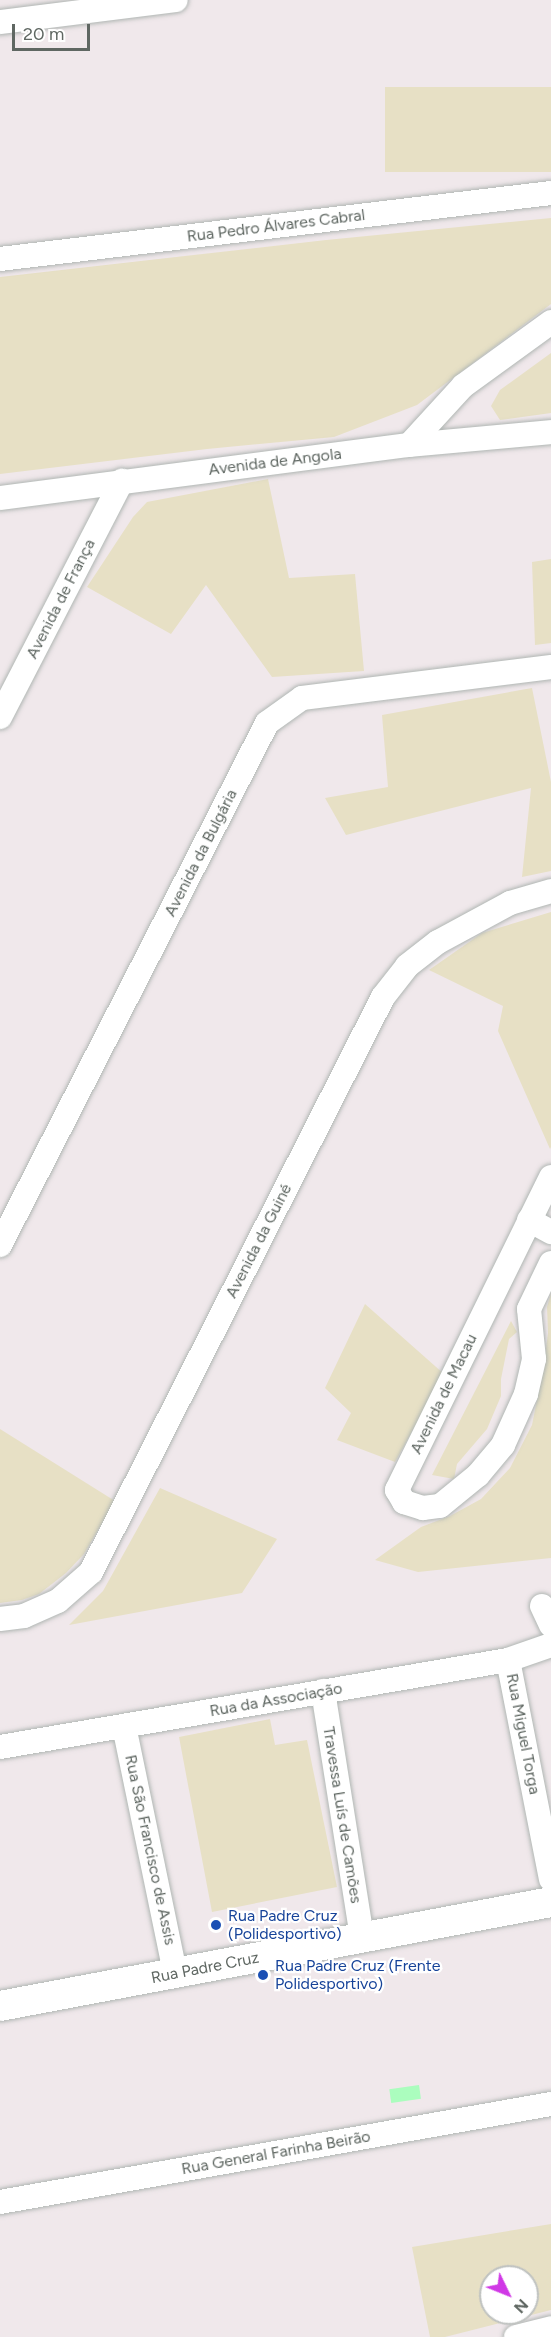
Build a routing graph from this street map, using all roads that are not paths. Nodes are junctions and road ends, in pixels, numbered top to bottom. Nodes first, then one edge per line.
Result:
1 (176, 0) edge
2 (0, 22) edge
3 (551, 193) edge
4 (0, 259) edge
5 (551, 322) edge
6 (551, 432) edge
7 (409, 445) junction
8 (122, 481) junction
9 (0, 498) edge
10 (551, 667) edge
11 (0, 717) edge
12 (551, 891) edge
13 (551, 1177) edge
14 (529, 1220) junction
15 (551, 1232) edge
16 (0, 1245) edge
17 (551, 1263) edge
18 (490, 1299) junction
19 (528, 1309) junction
20 (0, 1619) edge
21 (551, 1645) edge
22 (508, 1660) junction
23 (323, 1691) junction
24 (124, 1726) junction
25 (0, 1747) edge
26 (551, 1879) edge
27 (551, 1902) edge
28 (362, 1938) junction
29 (175, 1973) junction
30 (0, 2006) edge
31 (551, 2104) edge
32 (0, 2202) edge
33 (551, 2328) edge
34 (516, 2337) edge

1 - 2 street
3 - 4 street, Rua Pedro Álvares Cabral
5 - 7 street
6 - 7 street, Avenida de Angola
7 - 8 street, Avenida de Angola
8 - 9 street, Avenida de Angola
8 - 11 street, Avenida de França
10 - 16 street, Avenida da Bulgária
12 - 20 street, Avenida da Guiné
13 - 14 street, Avenida de Macau
14 - 15 street
14 - 18 street, Avenida de Macau
17 - 19 street
18 - 19 street
18 - 19 street, Avenida de Macau
21 - 22 street, Rua da Associação
22 - 23 street, Rua da Associação
22 - 26 street, Rua Miguel Torga
23 - 24 street, Rua da Associação
23 - 28 street, Travessa Luís de Camões
24 - 25 street, Rua da Associação
24 - 29 street, Rua São Francisco de Assis
27 - 28 street, Rua Padre Cruz
28 - 29 street, Rua Padre Cruz
29 - 30 street, Rua Padre Cruz
31 - 32 street, Rua General Farinha Beirão
33 - 34 street

